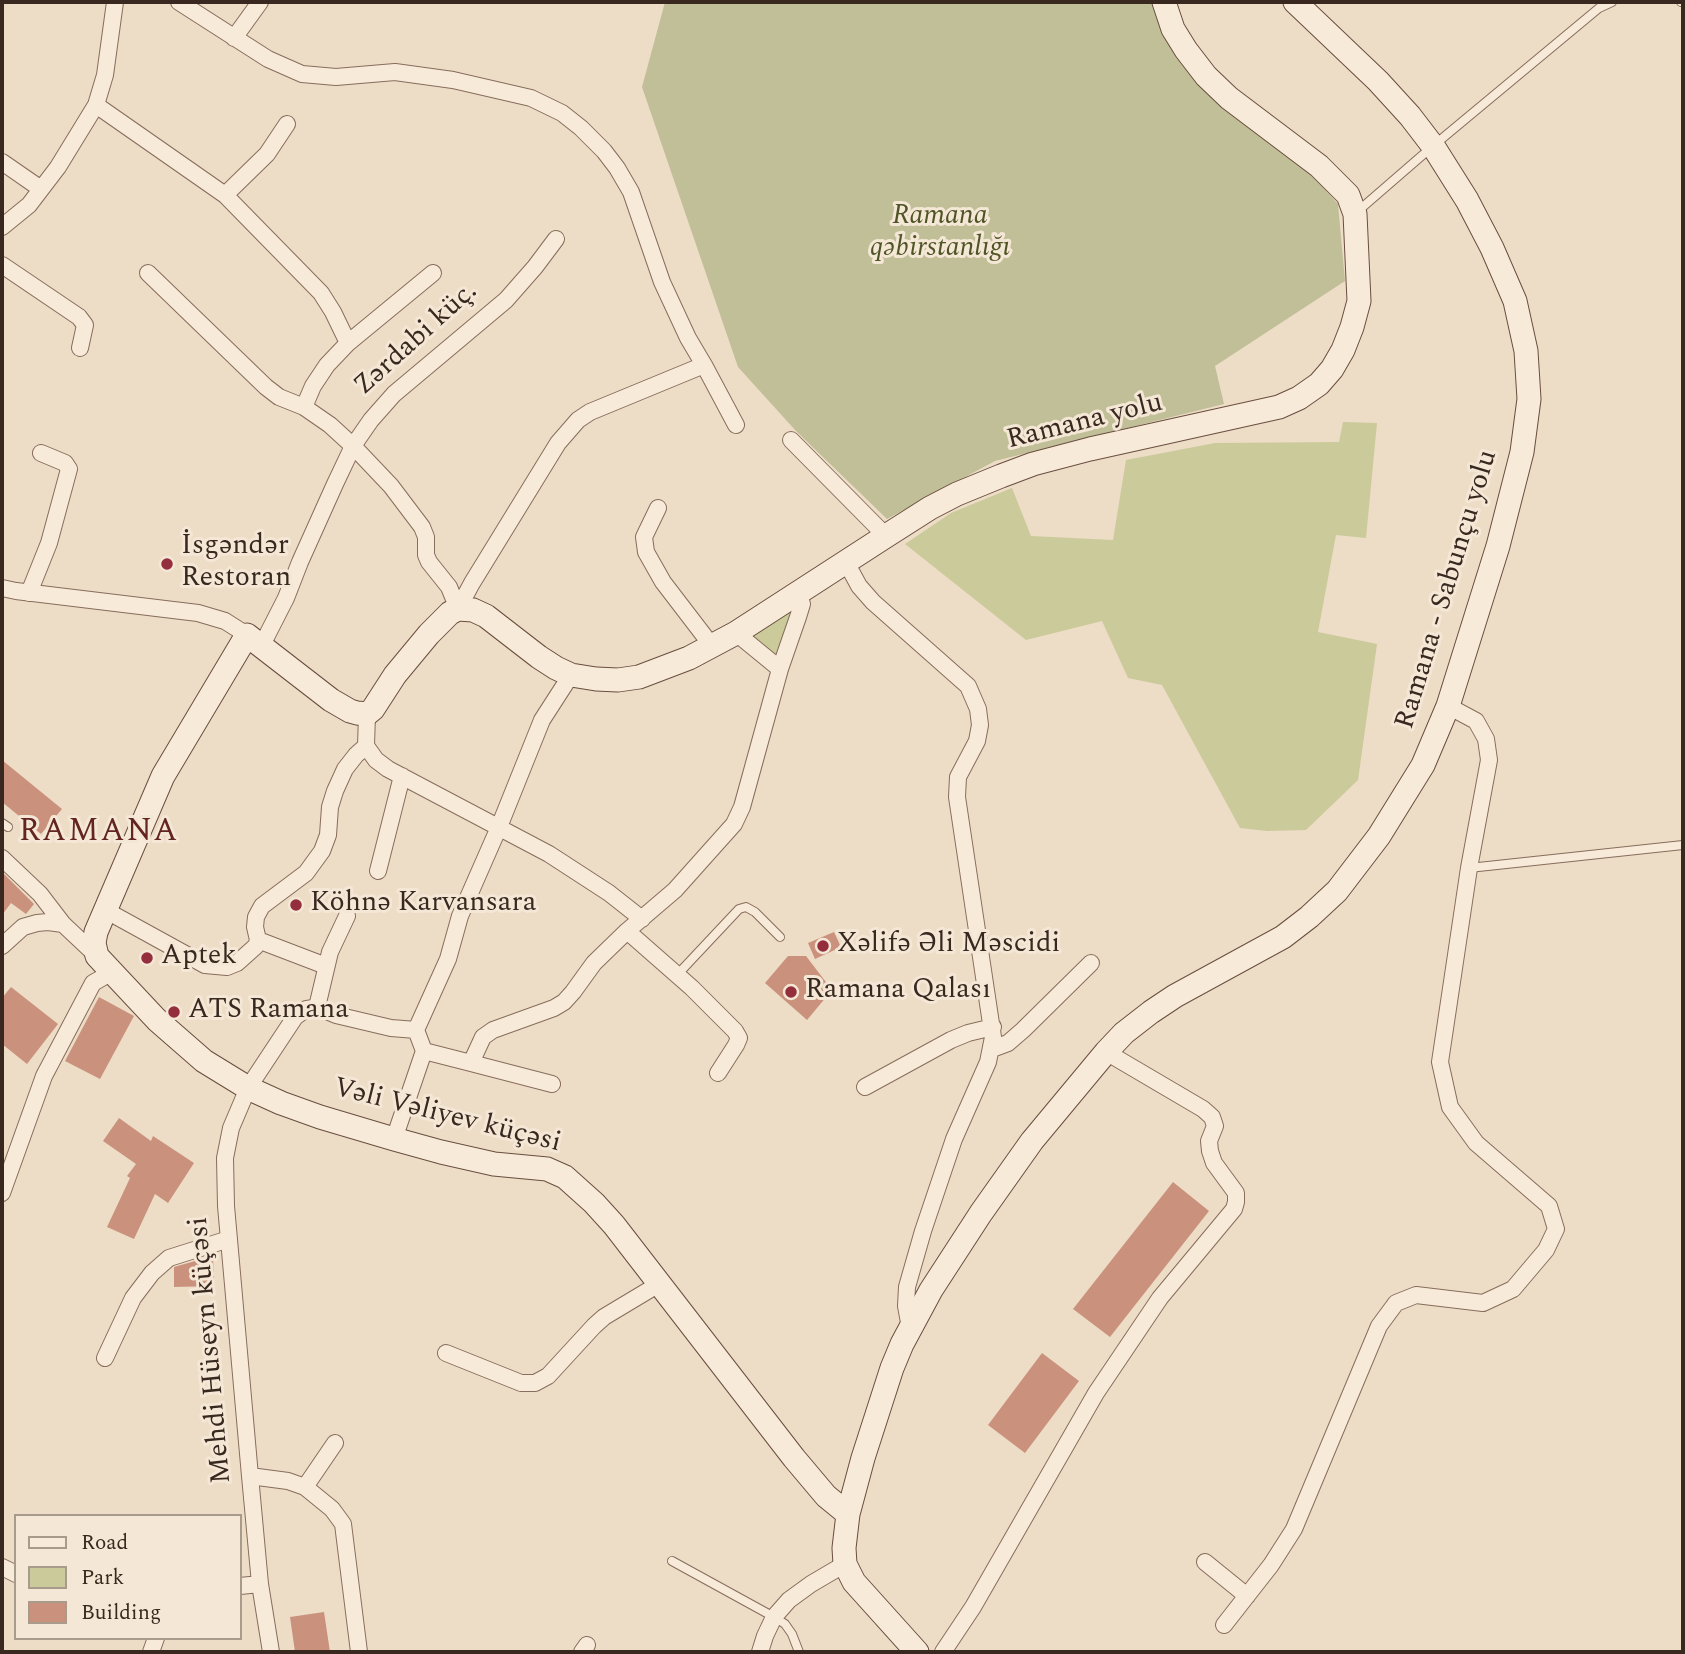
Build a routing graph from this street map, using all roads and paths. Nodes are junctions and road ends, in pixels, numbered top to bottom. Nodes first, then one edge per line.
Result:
1 (115, 2) edge
2 (180, 2) edge
3 (260, 2) edge
4 (1164, 2) edge
5 (1295, 2) edge
6 (1612, 2) edge
7 (234, 38) junction
8 (96, 105) junction
9 (287, 124) dead end
10 (1433, 146) junction
11 (2, 162) edge
12 (41, 189) junction
13 (225, 195) junction
14 (1355, 214) junction
15 (2, 227) edge
16 (556, 239) dead end
17 (2, 265) edge
18 (148, 273) dead end
19 (433, 273) dead end
20 (348, 343) junction
21 (80, 348) dead end
22 (704, 365) junction
23 (304, 407) junction
24 (736, 425) dead end
25 (792, 440) dead end
26 (353, 446) junction
27 (41, 453) dead end
28 (658, 508) dead end
29 (886, 536) junction
30 (846, 562) junction
31 (16, 591) edge
32 (799, 593) junction
33 (2, 601) edge
34 (458, 609) junction
35 (736, 633) junction
36 (254, 641) junction
37 (712, 646) junction
38 (780, 669) junction
39 (571, 675) junction
40 (1448, 706) junction
41 (367, 714) junction
42 (366, 746) junction
43 (402, 776) junction
44 (499, 827) junction
45 (1683, 845) edge
46 (2, 858) edge
47 (1469, 868) junction
48 (378, 871) dead end
49 (105, 910) junction
50 (348, 916) dead end
51 (642, 919) junction
52 (63, 924) junction
53 (627, 931) junction
54 (780, 937) dead end
55 (258, 940) junction
56 (3, 943) edge
57 (1091, 962) dead end
58 (104, 964) junction
59 (326, 966) junction
60 (677, 975) junction
61 (317, 1007) junction
62 (993, 1027) junction
63 (416, 1030) junction
64 (992, 1049) junction
65 (424, 1051) junction
66 (1106, 1052) junction
67 (471, 1063) junction
68 (718, 1073) dead end
69 (552, 1084) dead end
70 (865, 1087) dead end
71 (247, 1088) junction
72 (394, 1139) junction
73 (2, 1194) edge
74 (229, 1239) junction
75 (659, 1284) junction
76 (910, 1328) junction
77 (446, 1353) dead end
78 (105, 1358) dead end
79 (335, 1443) dead end
80 (250, 1476) junction
81 (305, 1487) junction
82 (848, 1514) junction
83 (672, 1561) dead end
84 (1205, 1562) dead end
85 (845, 1564) junction
86 (260, 1584) junction
87 (242, 1586) edge
88 (1247, 1596) junction
89 (774, 1617) junction
90 (1224, 1625) dead end
91 (271, 1652) edge
92 (359, 1652) edge
93 (760, 1652) edge
94 (799, 1652) edge
95 (917, 1652) edge
96 (943, 1652) edge

1 - 8 street
2 - 7 street
3 - 7 street
4 - 14 street, Ramana yolu
5 - 10 street, Ramana - Sabunçu yolu
6 - 10 lane
7 - 22 street
8 - 12 street
8 - 13 street
9 - 13 street
10 - 14 lane
10 - 40 street, Ramana - Sabunçu yolu
11 - 12 street
12 - 15 street
13 - 20 street
14 - 29 street, Ramana yolu
16 - 26 street, Zərdabi küç.
17 - 21 street
18 - 23 street
19 - 20 street
20 - 23 street
22 - 24 street
22 - 34 street
23 - 26 street
25 - 29 street
26 - 34 street
26 - 36 street, Zərdabi küç.
27 - 31 street
28 - 37 street
29 - 30 street, Ramana yolu
30 - 32 street, Ramana yolu
30 - 62 street
31 - 33 street
31 - 36 street
32 - 35 street, Ramana yolu
32 - 38 street
34 - 39 street, Ramana yolu
34 - 41 street
35 - 37 street, Ramana yolu
35 - 38 street
36 - 41 street
36 - 49 street, Zərdabi küç.
37 - 39 street, Ramana yolu
38 - 51 street
39 - 44 street
40 - 47 street
40 - 66 street, Ramana - Sabunçu yolu
41 - 42 street
42 - 43 street
42 - 55 street
43 - 44 street
43 - 48 street
44 - 51 street
44 - 63 street
45 - 47 lane
46 - 52 street
47 - 88 street
49 - 55 street
49 - 58 street, Zərdabi küç.
50 - 59 street
51 - 53 street
52 - 56 street
52 - 58 street
53 - 60 street
53 - 67 street
54 - 60 lane
55 - 59 street
57 - 64 street
58 - 71 street, Vəli Vəliyev küçəsi
58 - 73 street
59 - 61 street
60 - 68 street
61 - 63 street
61 - 71 street, Mehdi Hüseyn küçəsi
62 - 64 street
62 - 70 street
63 - 65 street
64 - 76 street
65 - 67 street
65 - 72 street
66 - 76 street, Ramana - Sabunçu yolu
66 - 96 street
67 - 69 street
71 - 72 street, Vəli Vəliyev küçəsi
71 - 74 street, Mehdi Hüseyn küçəsi
72 - 75 street, Vəli Vəliyev küçəsi
74 - 78 street
74 - 80 street, Mehdi Hüseyn küçəsi
75 - 77 street
75 - 82 street, Vəli Vəliyev küçəsi
76 - 82 street, Ramana - Sabunçu yolu
79 - 81 street
80 - 81 street
80 - 86 street, Mehdi Hüseyn küçəsi
81 - 92 street
82 - 85 street, Ramana - Sabunçu yolu
83 - 89 lane
84 - 88 street
85 - 89 street
85 - 95 street
86 - 87 street
86 - 91 street, Mehdi Hüseyn küçəsi
88 - 90 street
89 - 93 street
89 - 94 lane

